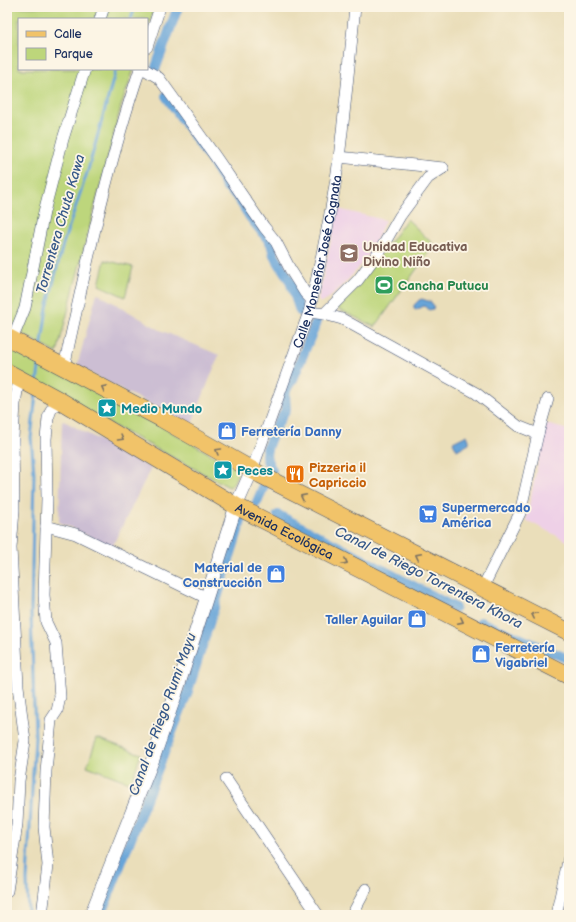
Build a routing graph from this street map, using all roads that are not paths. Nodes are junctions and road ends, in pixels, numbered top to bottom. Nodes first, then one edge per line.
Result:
1 (104, 7) edge
2 (160, 7) edge
3 (355, 7) edge
4 (100, 18) edge
5 (148, 44) edge
6 (85, 70) edge
7 (140, 70) edge
8 (146, 70) edge
9 (339, 157) junction
10 (312, 300) junction
11 (309, 312) junction
12 (324, 314) junction
13 (9, 339) edge
14 (59, 364) junction
15 (17, 377) edge
16 (55, 398) junction
17 (548, 399) dead end
18 (538, 434) junction
19 (252, 470) junction
20 (236, 506) junction
21 (46, 526) junction
22 (482, 589) junction
23 (207, 598) junction
24 (569, 632) edge
25 (569, 676) edge
26 (226, 779) dead end
27 (569, 857) edge
28 (366, 889) dead end
29 (7, 891) edge
30 (42, 915) edge
31 (91, 915) edge
32 (318, 915) edge
33 (352, 915) edge
34 (556, 915) edge

1 - 4 street
2 - 5 street
3 - 9 street, Calle Monseñor José Cognata
6 - 13 street
7 - 14 street
8 - 10 street
9 - 10 street, Calle Monseñor José Cognata
9 - 12 street
10 - 11 street, Calle Monseñor José Cognata
11 - 12 street
11 - 19 street, Calle Monseñor José Cognata
12 - 18 street
13 - 14 main road
19 -> 14 main road
15 - 16 main road, Avenida Ecológica
15 - 29 street
16 -> 20 main road, Avenida Ecológica
16 - 21 street
17 - 18 street
18 - 22 street
19 - 20 street, Calle Monseñor José Cognata
22 -> 19 main road
20 - 23 street, Calle Monseñor José Cognata
20 -> 25 main road, Avenida Ecológica
21 - 23 street
21 - 30 street
24 -> 22 main road
23 - 31 street, Calle Monseñor José Cognata
26 - 32 street
27 - 34 street
28 - 33 street

